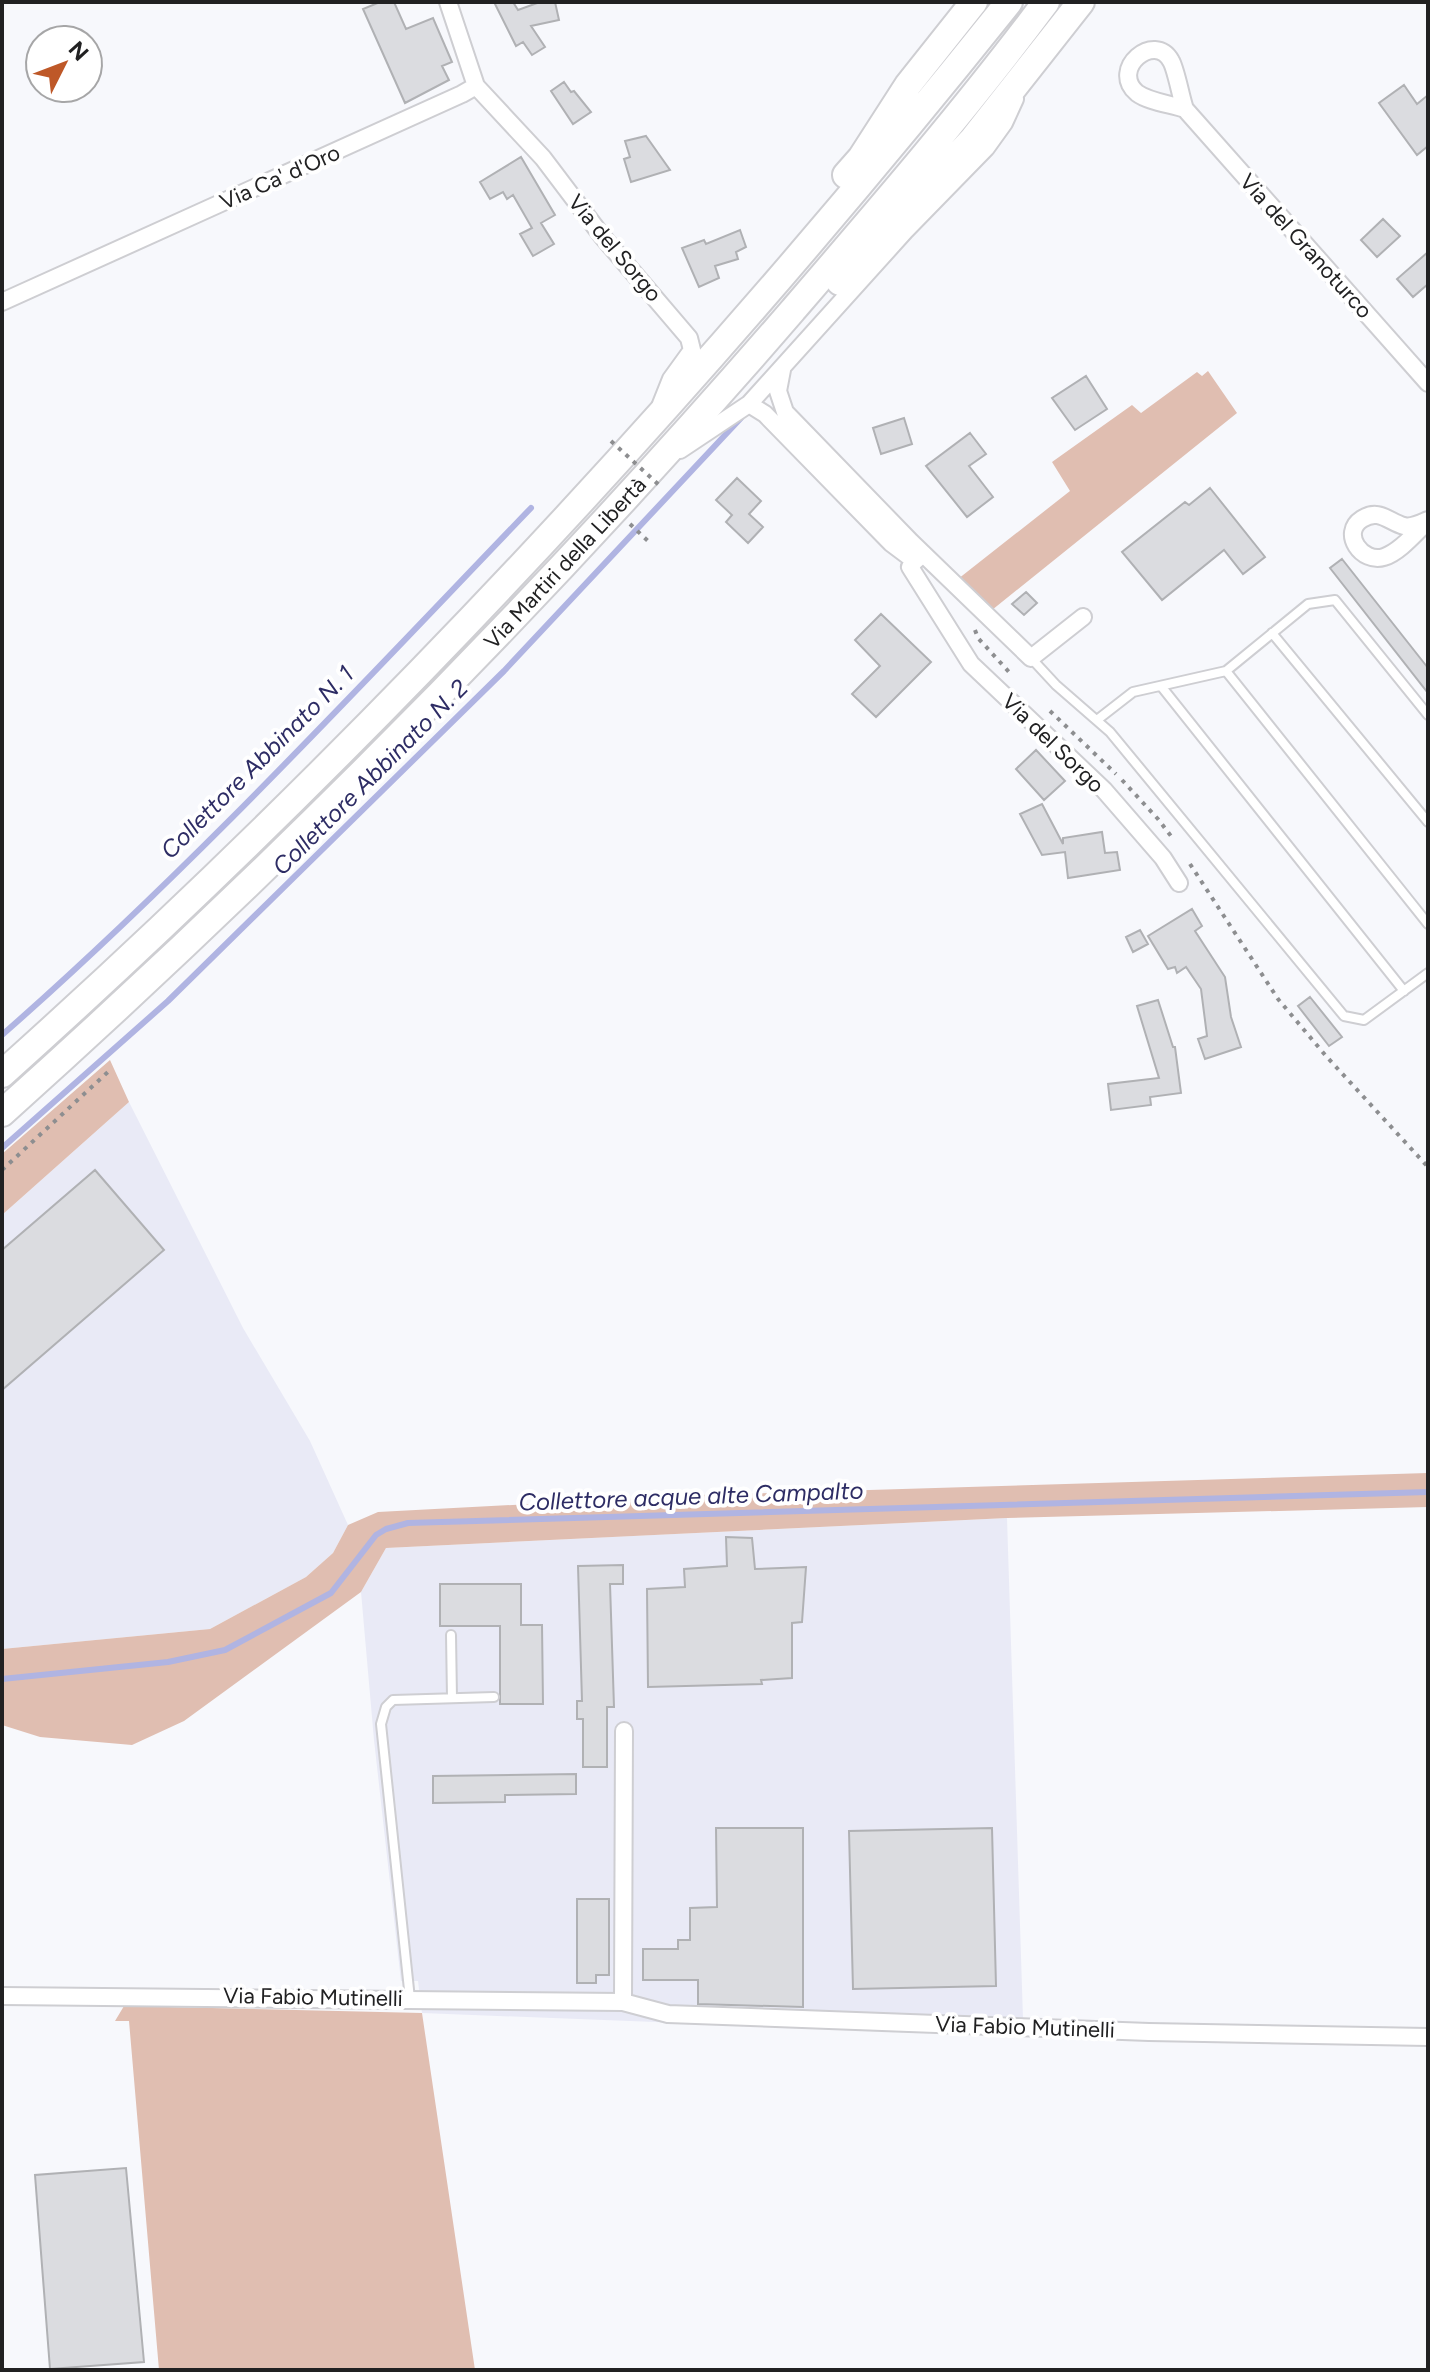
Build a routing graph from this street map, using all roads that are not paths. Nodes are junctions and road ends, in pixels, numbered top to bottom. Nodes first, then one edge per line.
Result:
1 (448, 2) edge
2 (974, 2) edge
3 (1009, 2) edge
4 (1046, 2) edge
5 (1081, 2) edge
6 (1028, 69) junction
7 (476, 86) junction
8 (1185, 109) dead end
9 (767, 295) junction
10 (2, 302) edge
11 (783, 367) junction
12 (1428, 383) edge
13 (723, 390) junction
14 (749, 404) junction
15 (652, 425) junction
16 (656, 478) junction
17 (919, 557) junction
18 (1083, 617) dead end
19 (1272, 633) junction
20 (1031, 658) junction
21 (1226, 671) junction
22 (1161, 686) junction
23 (1428, 715) edge
24 (1097, 720) junction
25 (1428, 822) edge
26 (1179, 883) dead end
27 (1428, 924) edge
28 (1428, 973) edge
29 (1404, 991) junction
30 (2, 1074) edge
31 (2, 1113) edge
32 (451, 1635) dead end
33 (494, 1697) dead end
34 (452, 1698) junction
35 (624, 1731) dead end
36 (2, 1996) edge
37 (410, 1999) junction
38 (623, 2002) junction
39 (1428, 2037) edge

1 - 7 street
2 - 9 main road
3 - 9 main road, Via Martiri della Libertà
4 - 13 main road, Via Martiri della Libertà
5 - 6 main road
6 - 11 street
6 - 13 main road
7 - 10 street, Via Ca' d'Oro
7 - 15 street, Via del Sorgo
8 - 12 street, Via del Granoturco
9 - 15 main road, Via Martiri della Libertà
11 - 14 street
11 - 17 street, Via del Sorgo
13 - 16 main road, Via Martiri della Libertà
14 - 16 street
14 - 17 street, Via del Sorgo
15 - 30 main road, Via Martiri della Libertà
16 - 31 main road, Via Martiri della Libertà
17 - 20 street, Via del Sorgo
17 - 26 street, Via del Sorgo
18 - 20 street
19 - 21 lane
19 - 23 lane
19 - 25 lane
20 - 24 lane
21 - 22 lane
21 - 27 lane
22 - 24 lane
22 - 29 lane
24 - 29 lane
28 - 29 lane
32 - 34 lane
33 - 34 lane
34 - 37 lane
35 - 38 street
36 - 37 street, Via Fabio Mutinelli
37 - 38 street, Via Fabio Mutinelli
38 - 39 street, Via Fabio Mutinelli

